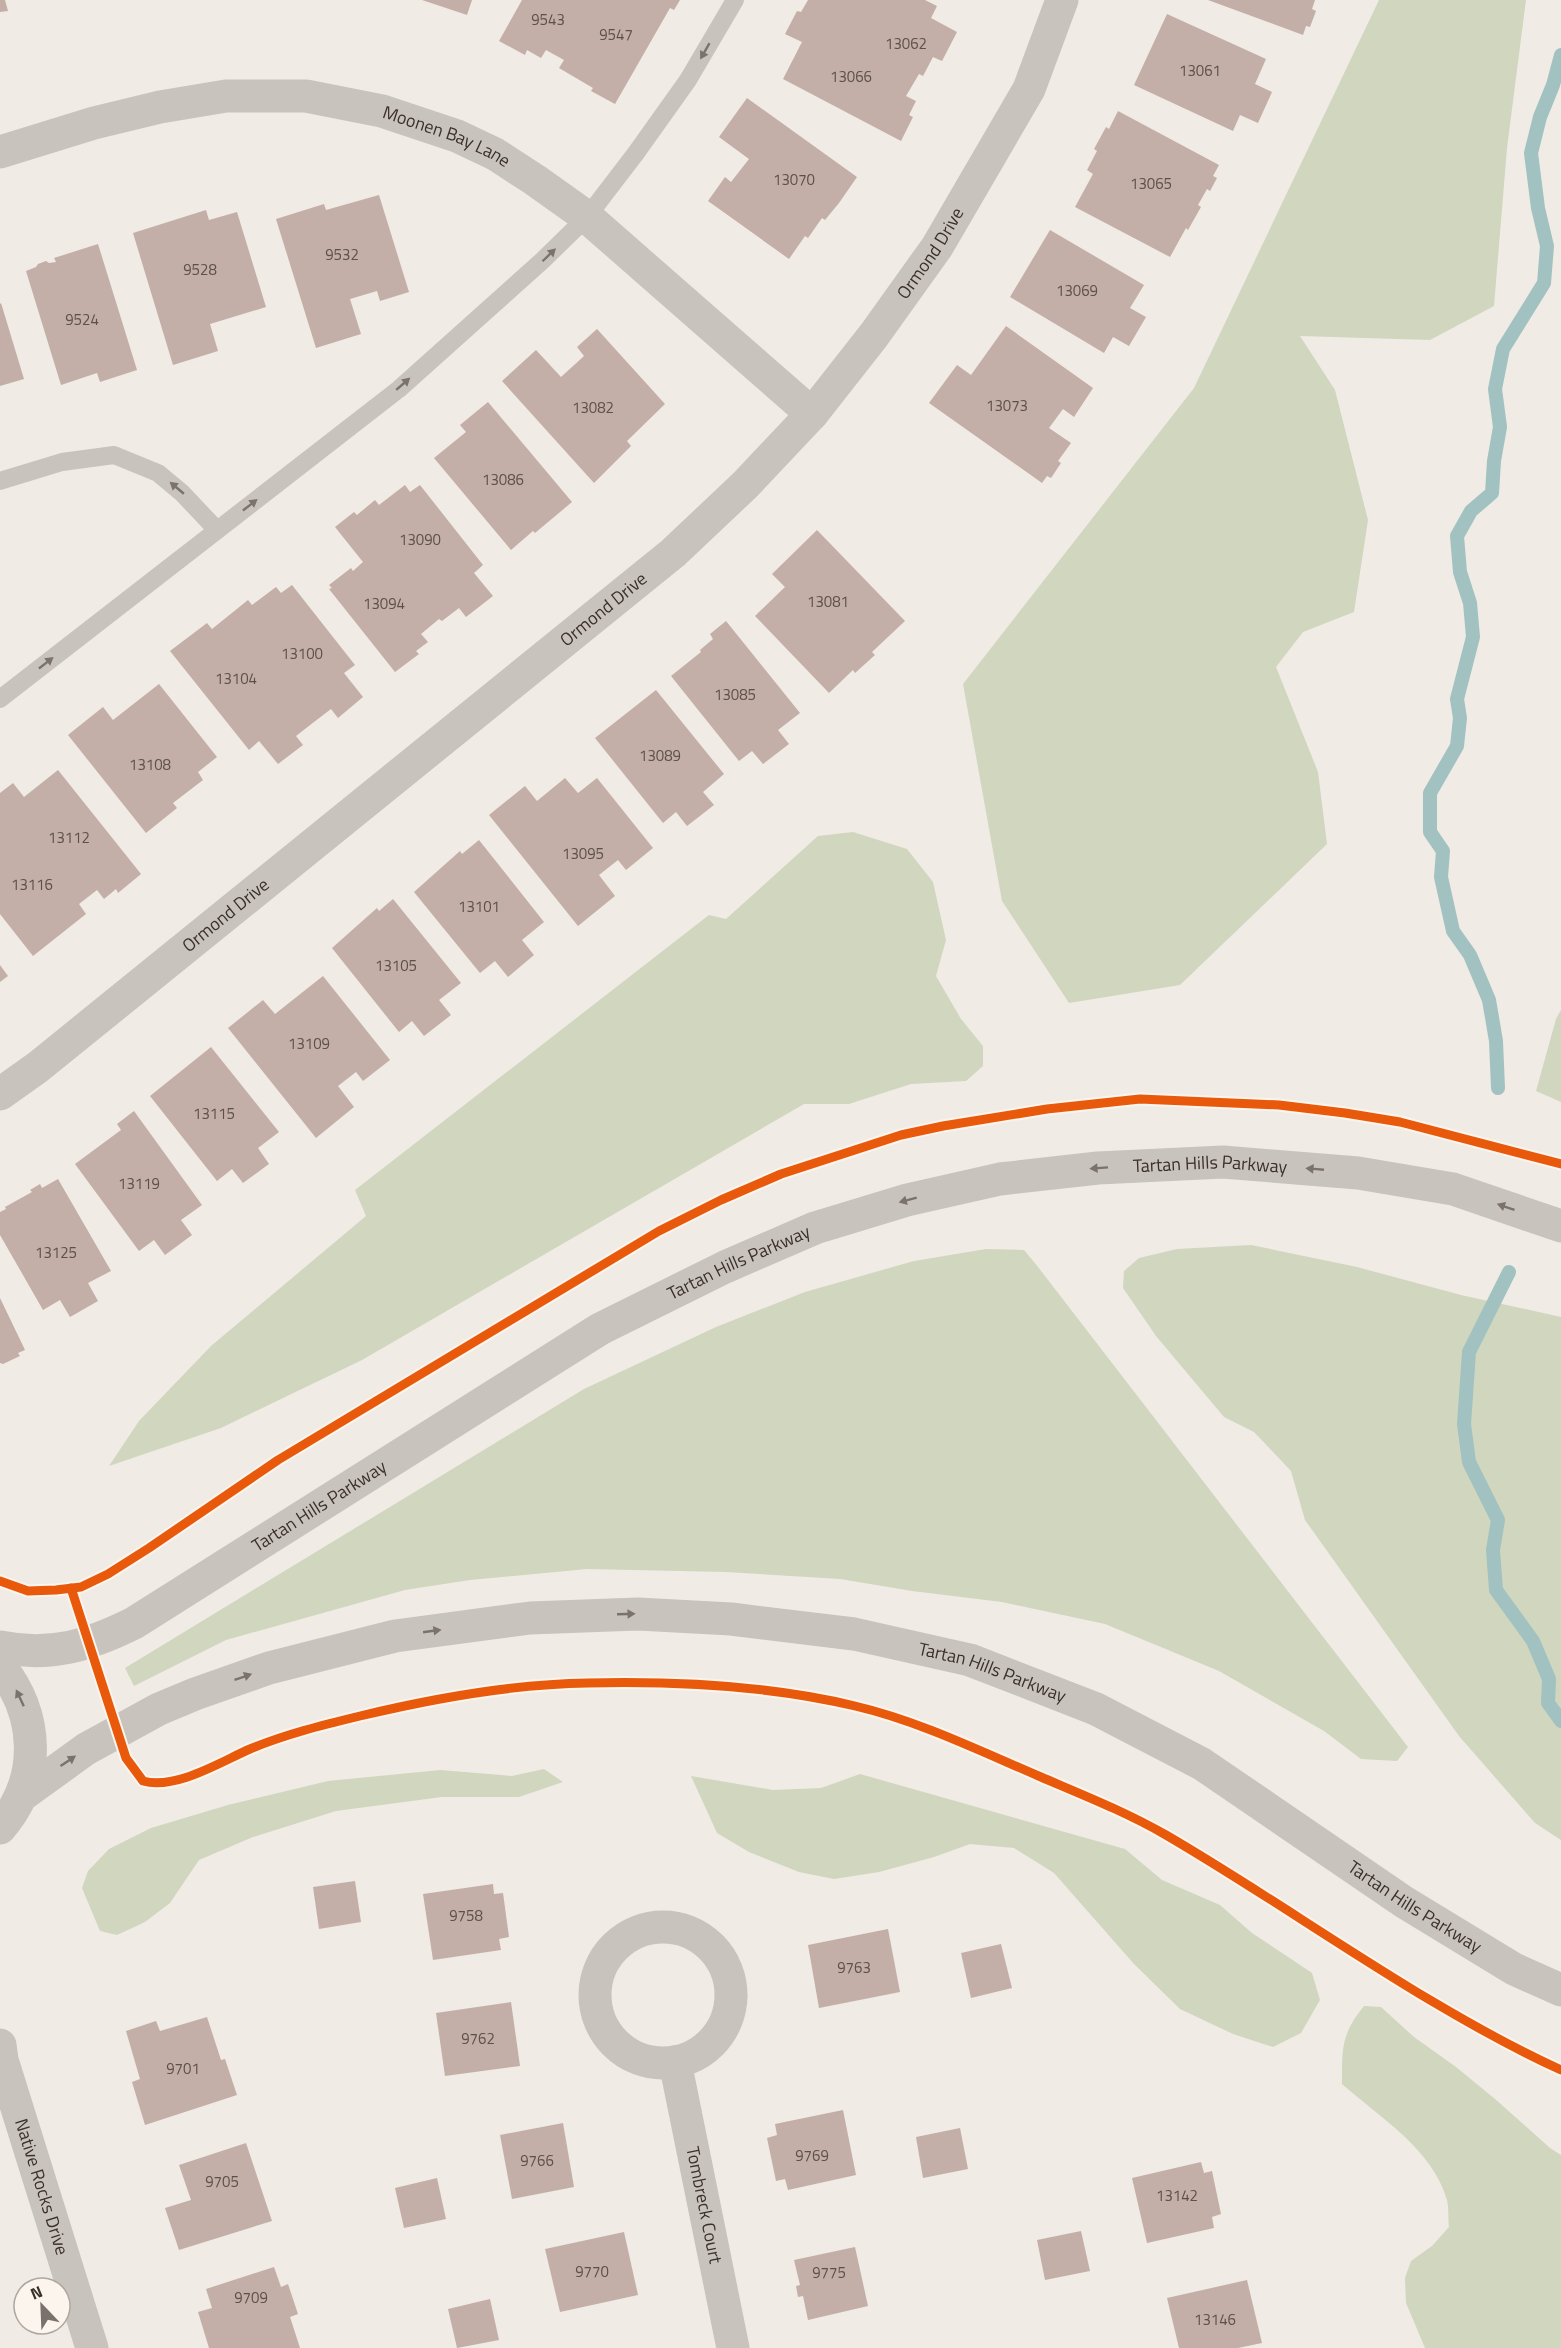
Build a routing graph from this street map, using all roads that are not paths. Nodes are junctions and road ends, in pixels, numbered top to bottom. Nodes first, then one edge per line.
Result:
1 (735, 0) edge
2 (1062, 0) edge
3 (0, 152) edge
4 (587, 217) junction
5 (812, 414) junction
6 (0, 481) edge
7 (217, 531) junction
8 (0, 699) edge
9 (0, 1094) edge
10 (1561, 1226) edge
11 (0, 1647) edge
12 (0, 1666) edge
13 (7, 1820) edge
14 (1561, 1990) edge
15 (1, 2054) edge
16 (675, 2062) junction
17 (92, 2348) edge
18 (733, 2348) edge

1 -> 4 lane
2 - 5 street, Ormond Drive
3 - 4 street, Moonen Bay Lane
4 - 5 street, Moonen Bay Lane
7 -> 4 lane
5 - 9 street, Ormond Drive
7 -> 6 lane
8 -> 7 lane
10 -> 11 street, Tartan Hills Parkway
13 -> 12 street, Tartan Hills Parkway
13 -> 14 street, Tartan Hills Parkway
15 - 17 street, Native Rocks Drive
16 - 16 street
16 - 18 street, Tombreck Court

